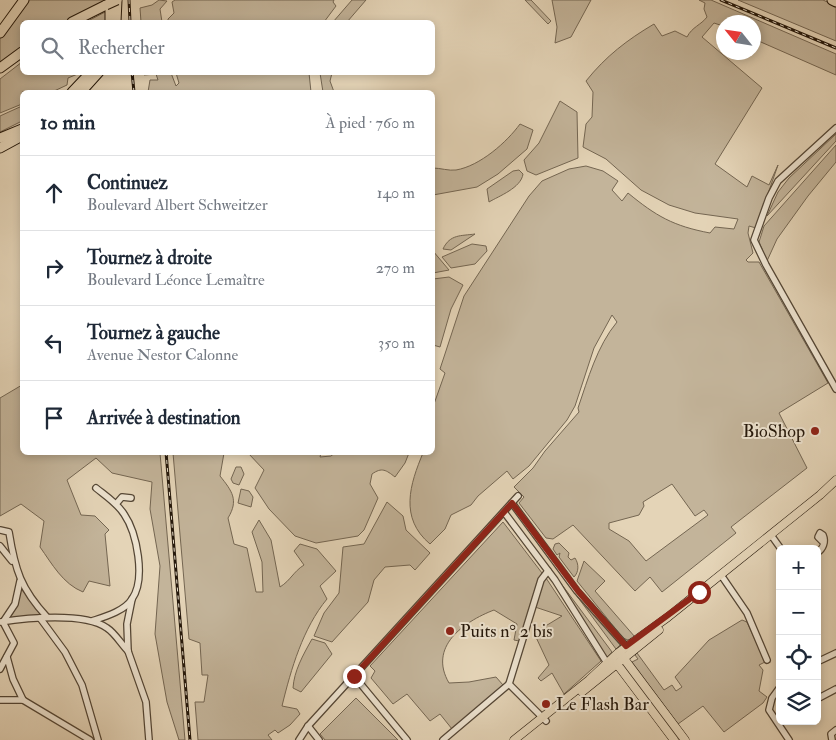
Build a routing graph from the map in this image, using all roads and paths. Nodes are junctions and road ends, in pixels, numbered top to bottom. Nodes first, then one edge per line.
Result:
1 (24, 0) edge
2 (117, 0) edge
3 (832, 0) edge
4 (836, 2) edge
5 (108, 3) edge
6 (76, 20) edge
7 (110, 20) edge
8 (116, 20) edge
9 (0, 33) edge
10 (20, 53) edge
11 (0, 68) edge
12 (88, 75) edge
13 (96, 75) edge
14 (74, 90) edge
15 (83, 90) edge
16 (836, 128) edge
17 (20, 129) edge
18 (20, 137) edge
19 (0, 138) edge
20 (0, 148) edge
21 (836, 389) edge
22 (836, 480) edge
23 (836, 487) edge
24 (96, 488) dead end
25 (518, 496) dead end
26 (131, 498) dead end
27 (512, 503) junction
28 (116, 504) junction
29 (504, 512) junction
30 (0, 530) edge
31 (772, 536) junction
32 (824, 542) dead end
33 (778, 545) edge
34 (0, 546) edge
35 (821, 550) edge
36 (14, 563) junction
37 (548, 571) junction
38 (722, 577) junction
39 (20, 581) junction
40 (132, 600) junction
41 (47, 617) junction
42 (40, 618) junction
43 (92, 621) junction
44 (1, 622) edge
45 (128, 651) junction
46 (836, 652) edge
47 (623, 653) junction
48 (7, 657) junction
49 (767, 660) dead end
50 (821, 660) edge
51 (612, 663) junction
52 (0, 669) edge
53 (354, 676) junction
54 (509, 684) junction
55 (836, 689) edge
56 (776, 694) edge
57 (821, 697) edge
58 (0, 700) edge
59 (23, 700) junction
60 (544, 719) junction
61 (776, 722) edge
62 (778, 725) edge
63 (308, 726) junction
64 (836, 730) edge
65 (90, 740) edge
66 (98, 740) edge
67 (149, 740) edge
68 (299, 740) edge
69 (319, 740) edge
70 (407, 740) edge
71 (443, 740) edge
72 (514, 740) edge
73 (522, 740) edge
74 (674, 740) edge
75 (686, 740) edge
76 (789, 740) edge
77 (832, 740) edge

1 - 9 highway
2 - 5 highway, bridge
2 - 8 highway
3 - 4 highway
5 - 6 highway
5 - 7 highway
10 - 11 highway
12 - 14 highway
13 - 15 highway
16 - 21 street
17 - 19 highway
18 - 20 highway
22 - 31 main road
23 - 31 main road
24 - 28 street
25 - 27 street
26 - 28 street
27 - 29 street
27 - 47 street
28 - 40 street
29 - 37 street
29 - 53 street
30 - 36 street
31 - 33 street
31 - 38 main road
32 - 35 street
34 - 36 street
36 - 39 street
37 - 51 street
37 - 54 street
38 - 47 main road
38 - 47 main road
38 - 49 street
39 - 41 street
39 - 44 street
40 - 43 street
40 - 45 street
41 - 42 street
41 - 43 street
42 - 44 street
42 - 66 street
43 - 45 street
44 - 48 street
45 - 67 street
46 - 50 street
47 - 51 main road
47 - 75 main road
48 - 52 street
48 - 59 street
51 - 60 main road
51 - 60 main road
51 - 74 main road
53 - 63 street
53 - 70 street
54 - 60 street
54 - 71 street
55 - 57 street
56 - 61 street
58 - 59 street
59 - 65 street
60 - 72 main road
60 - 73 main road
62 - 76 street
63 - 68 street
63 - 69 street
64 - 77 street

